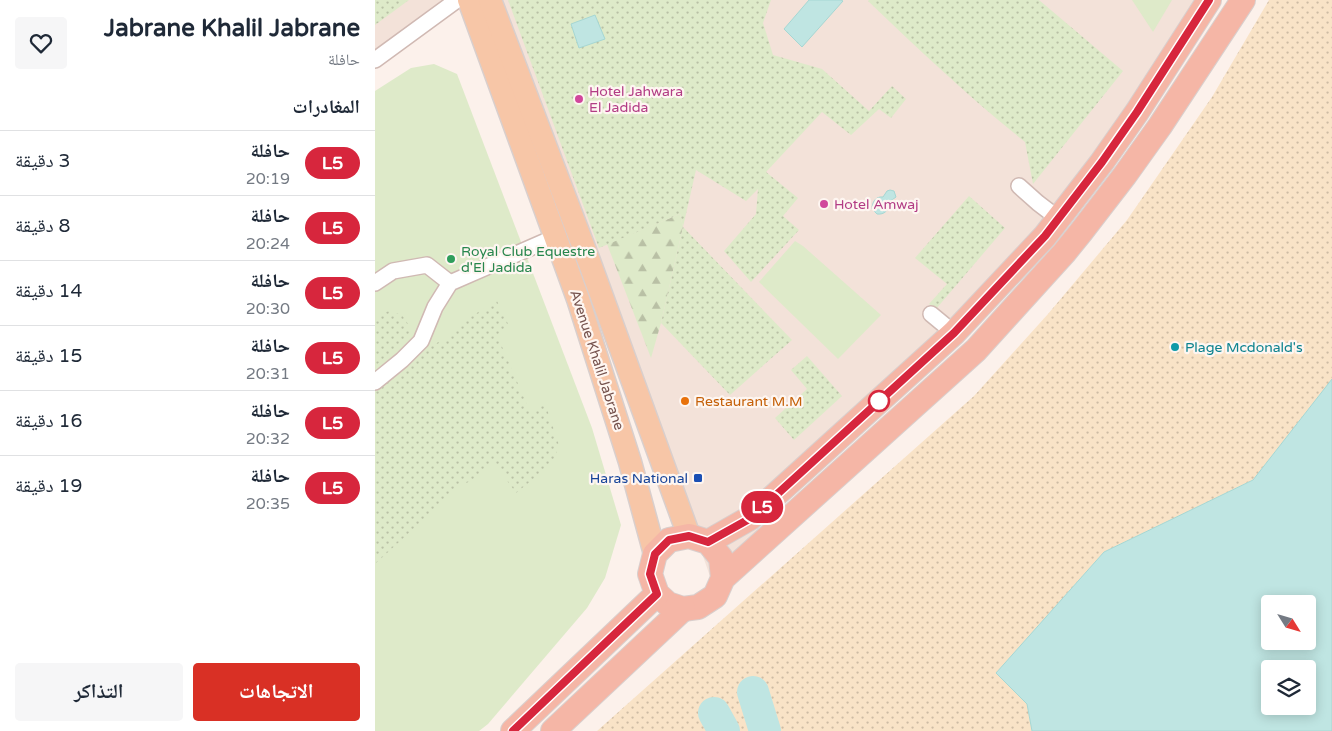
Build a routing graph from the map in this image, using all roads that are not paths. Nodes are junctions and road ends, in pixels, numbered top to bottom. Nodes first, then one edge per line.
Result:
1 (457, 0) edge
2 (469, 0) edge
3 (490, 0) edge
4 (1209, 0) edge
5 (1243, 0) edge
6 (375, 60) edge
7 (1019, 186) dead end
8 (1059, 219) junction
9 (555, 237) junction
10 (450, 282) junction
11 (375, 283) edge
12 (931, 314) dead end
13 (954, 333) junction
14 (375, 382) edge
15 (699, 539) junction
16 (655, 554) junction
17 (723, 578) junction
18 (657, 594) junction
19 (683, 609) junction
20 (513, 731) edge
21 (553, 731) edge

1 - 6 street
2 - 9 main road, Avenue Khalil Jabrane
3 - 15 main road, Avenue Khalil Jabrane
4 - 8 highway
5 - 17 highway
7 - 8 street
8 - 13 highway
9 - 10 street
9 - 16 main road, Avenue Khalil Jabrane
10 - 11 street
10 - 14 street
12 - 13 street
13 - 15 highway
15 - 16 highway
15 - 17 highway
16 - 18 highway
17 - 19 highway
18 - 19 highway
18 - 20 highway
19 - 21 highway

